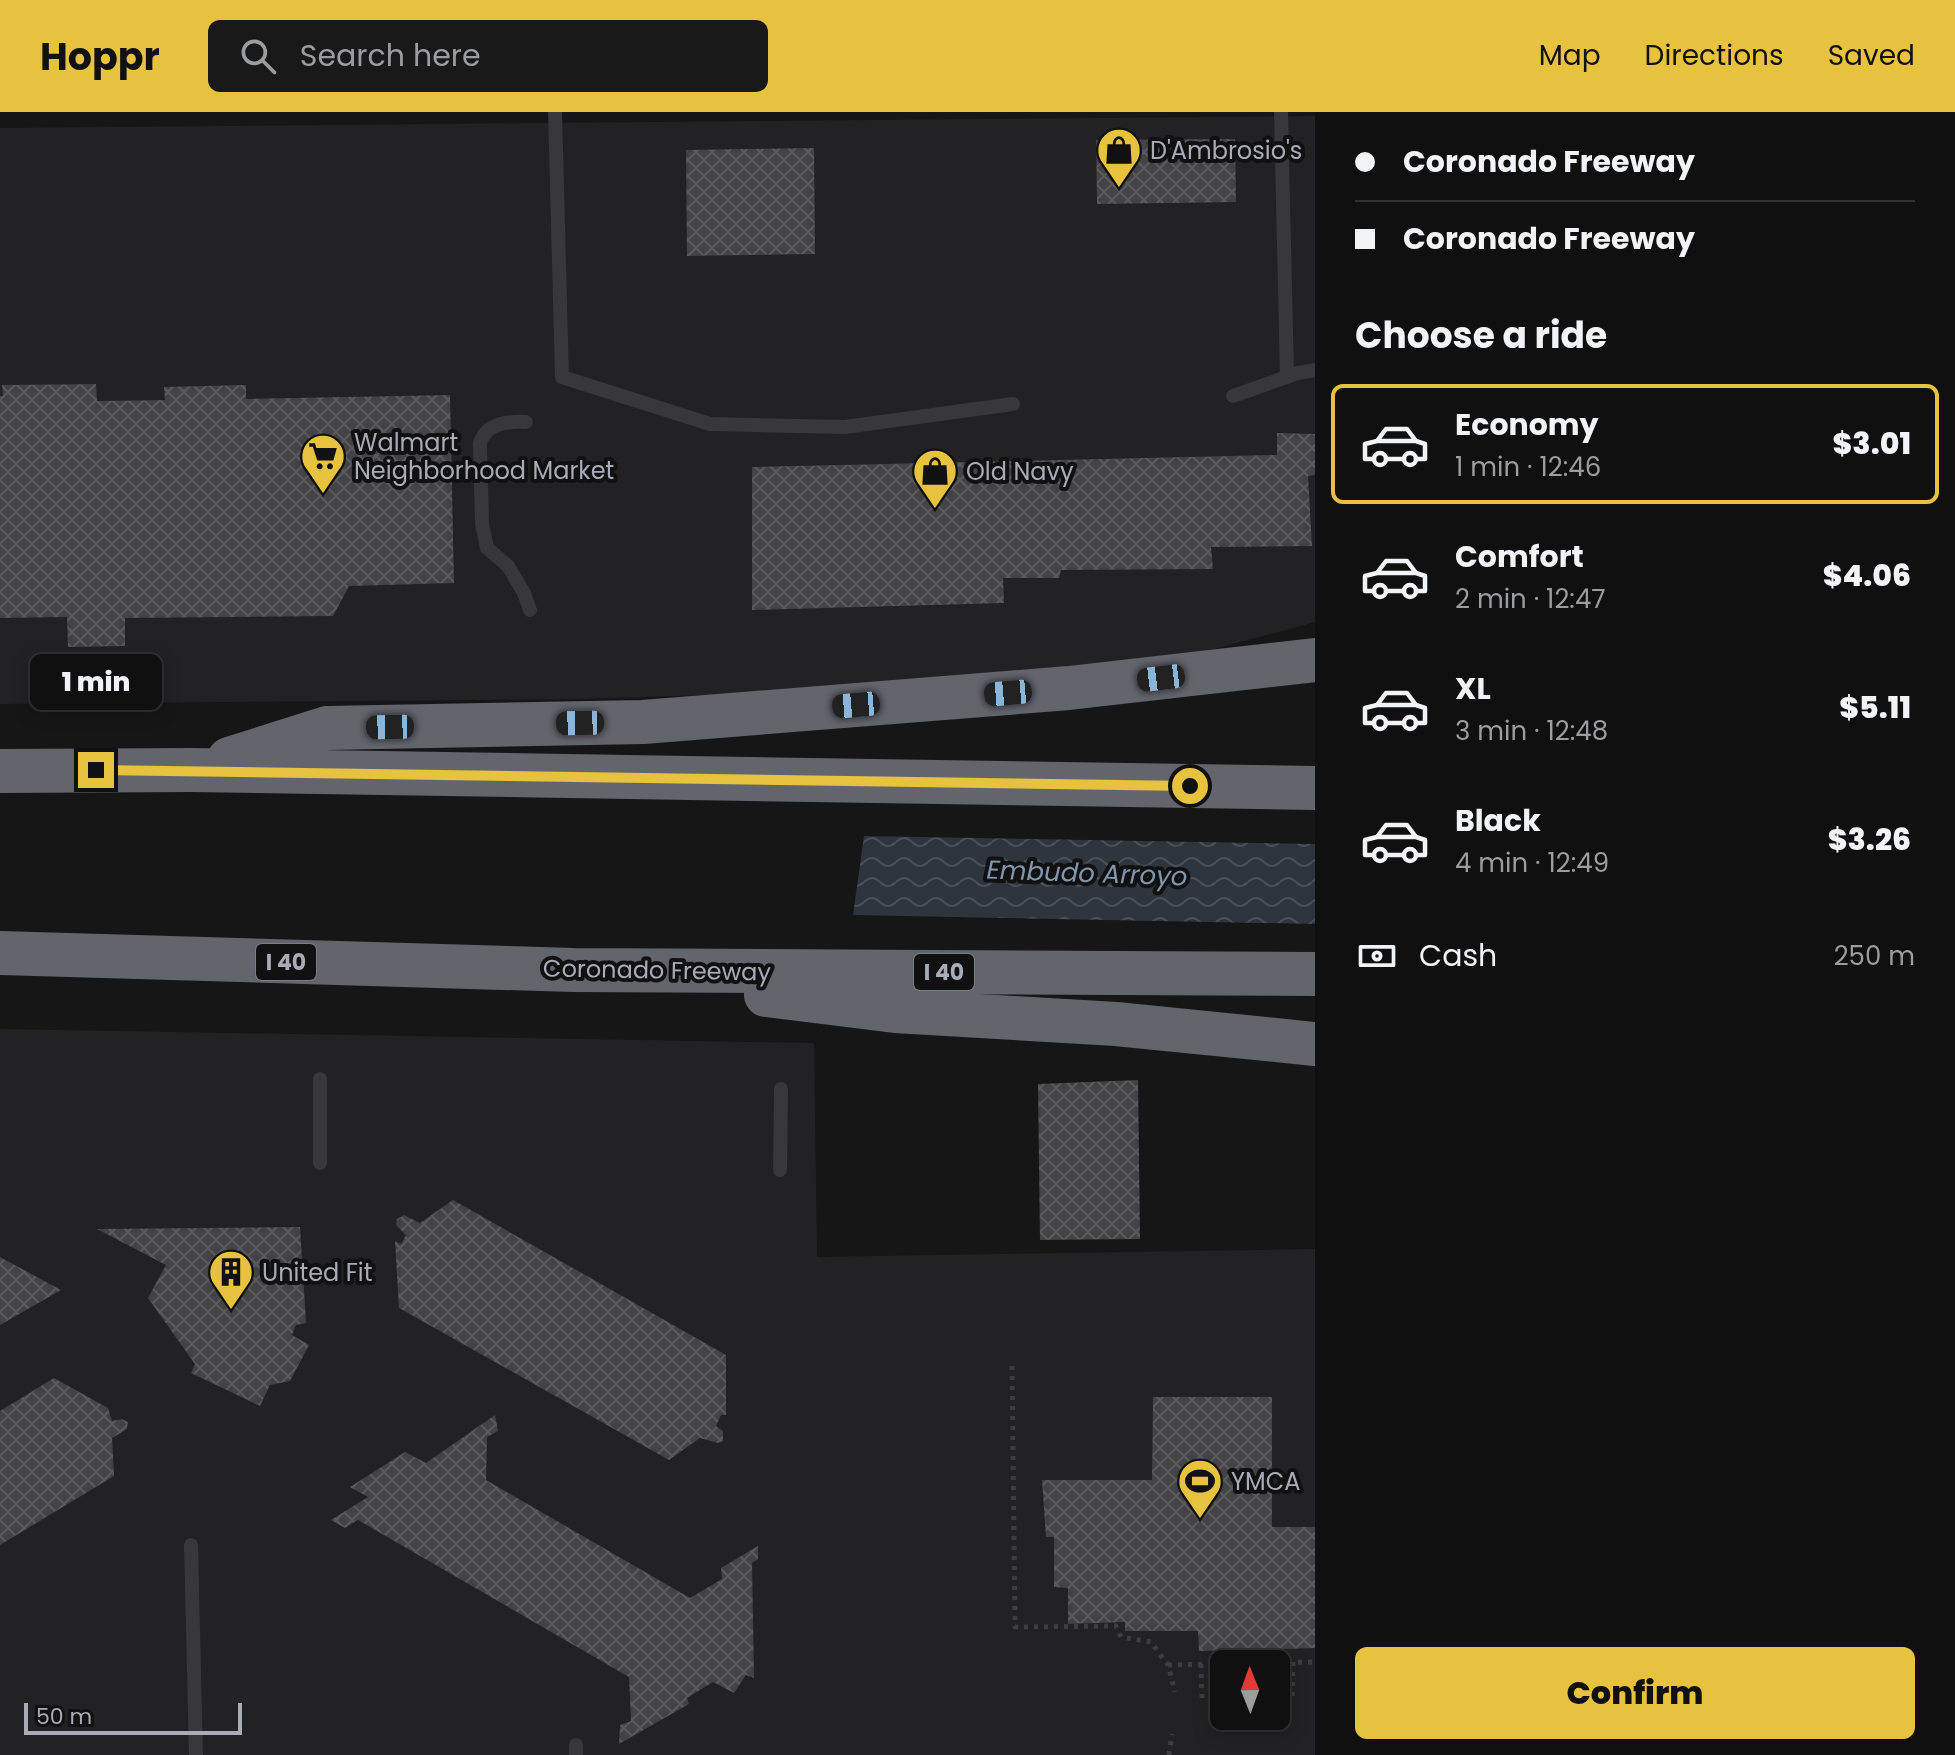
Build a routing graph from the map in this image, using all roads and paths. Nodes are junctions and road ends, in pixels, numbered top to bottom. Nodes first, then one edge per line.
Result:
1 (555, 112) edge
2 (1281, 112) edge
3 (1315, 370) edge
4 (1287, 377) junction
5 (1233, 396) dead end
6 (1013, 404) dead end
7 (526, 422) dead end
8 (530, 610) dead end
9 (1315, 660) edge
10 (192, 770) junction
11 (0, 771) edge
12 (1315, 788) edge
13 (0, 953) edge
14 (573, 970) junction
15 (1315, 974) edge
16 (1315, 1044) edge
17 (320, 1079) dead end
18 (781, 1089) dead end
19 (320, 1163) dead end
20 (780, 1170) dead end
21 (1012, 1366) dead end
22 (191, 1545) dead end
23 (1290, 1662) edge
24 (1293, 1662) junction
25 (1315, 1662) edge
26 (1201, 1664) junction
27 (1210, 1664) edge
28 (1168, 1665) junction
29 (1175, 1692) dead end
30 (1292, 1696) dead end
31 (1202, 1698) dead end
32 (1172, 1734) dead end
33 (196, 1755) edge
34 (1169, 1755) edge

1 - 6 lane
2 - 4 lane
3 - 4 lane
4 - 5 lane
7 - 8 lane
9 - 10 highway
10 - 11 highway
10 - 12 highway
13 - 14 highway, Coronado Freeway / I 40
14 - 15 highway, Coronado Freeway / I 40
14 - 16 highway
17 - 19 lane
18 - 20 lane
21 - 28 path
22 - 33 lane
23 - 24 path
24 - 25 path
24 - 30 path
26 - 27 path
26 - 28 path
26 - 31 path
28 - 29 path
32 - 34 path

